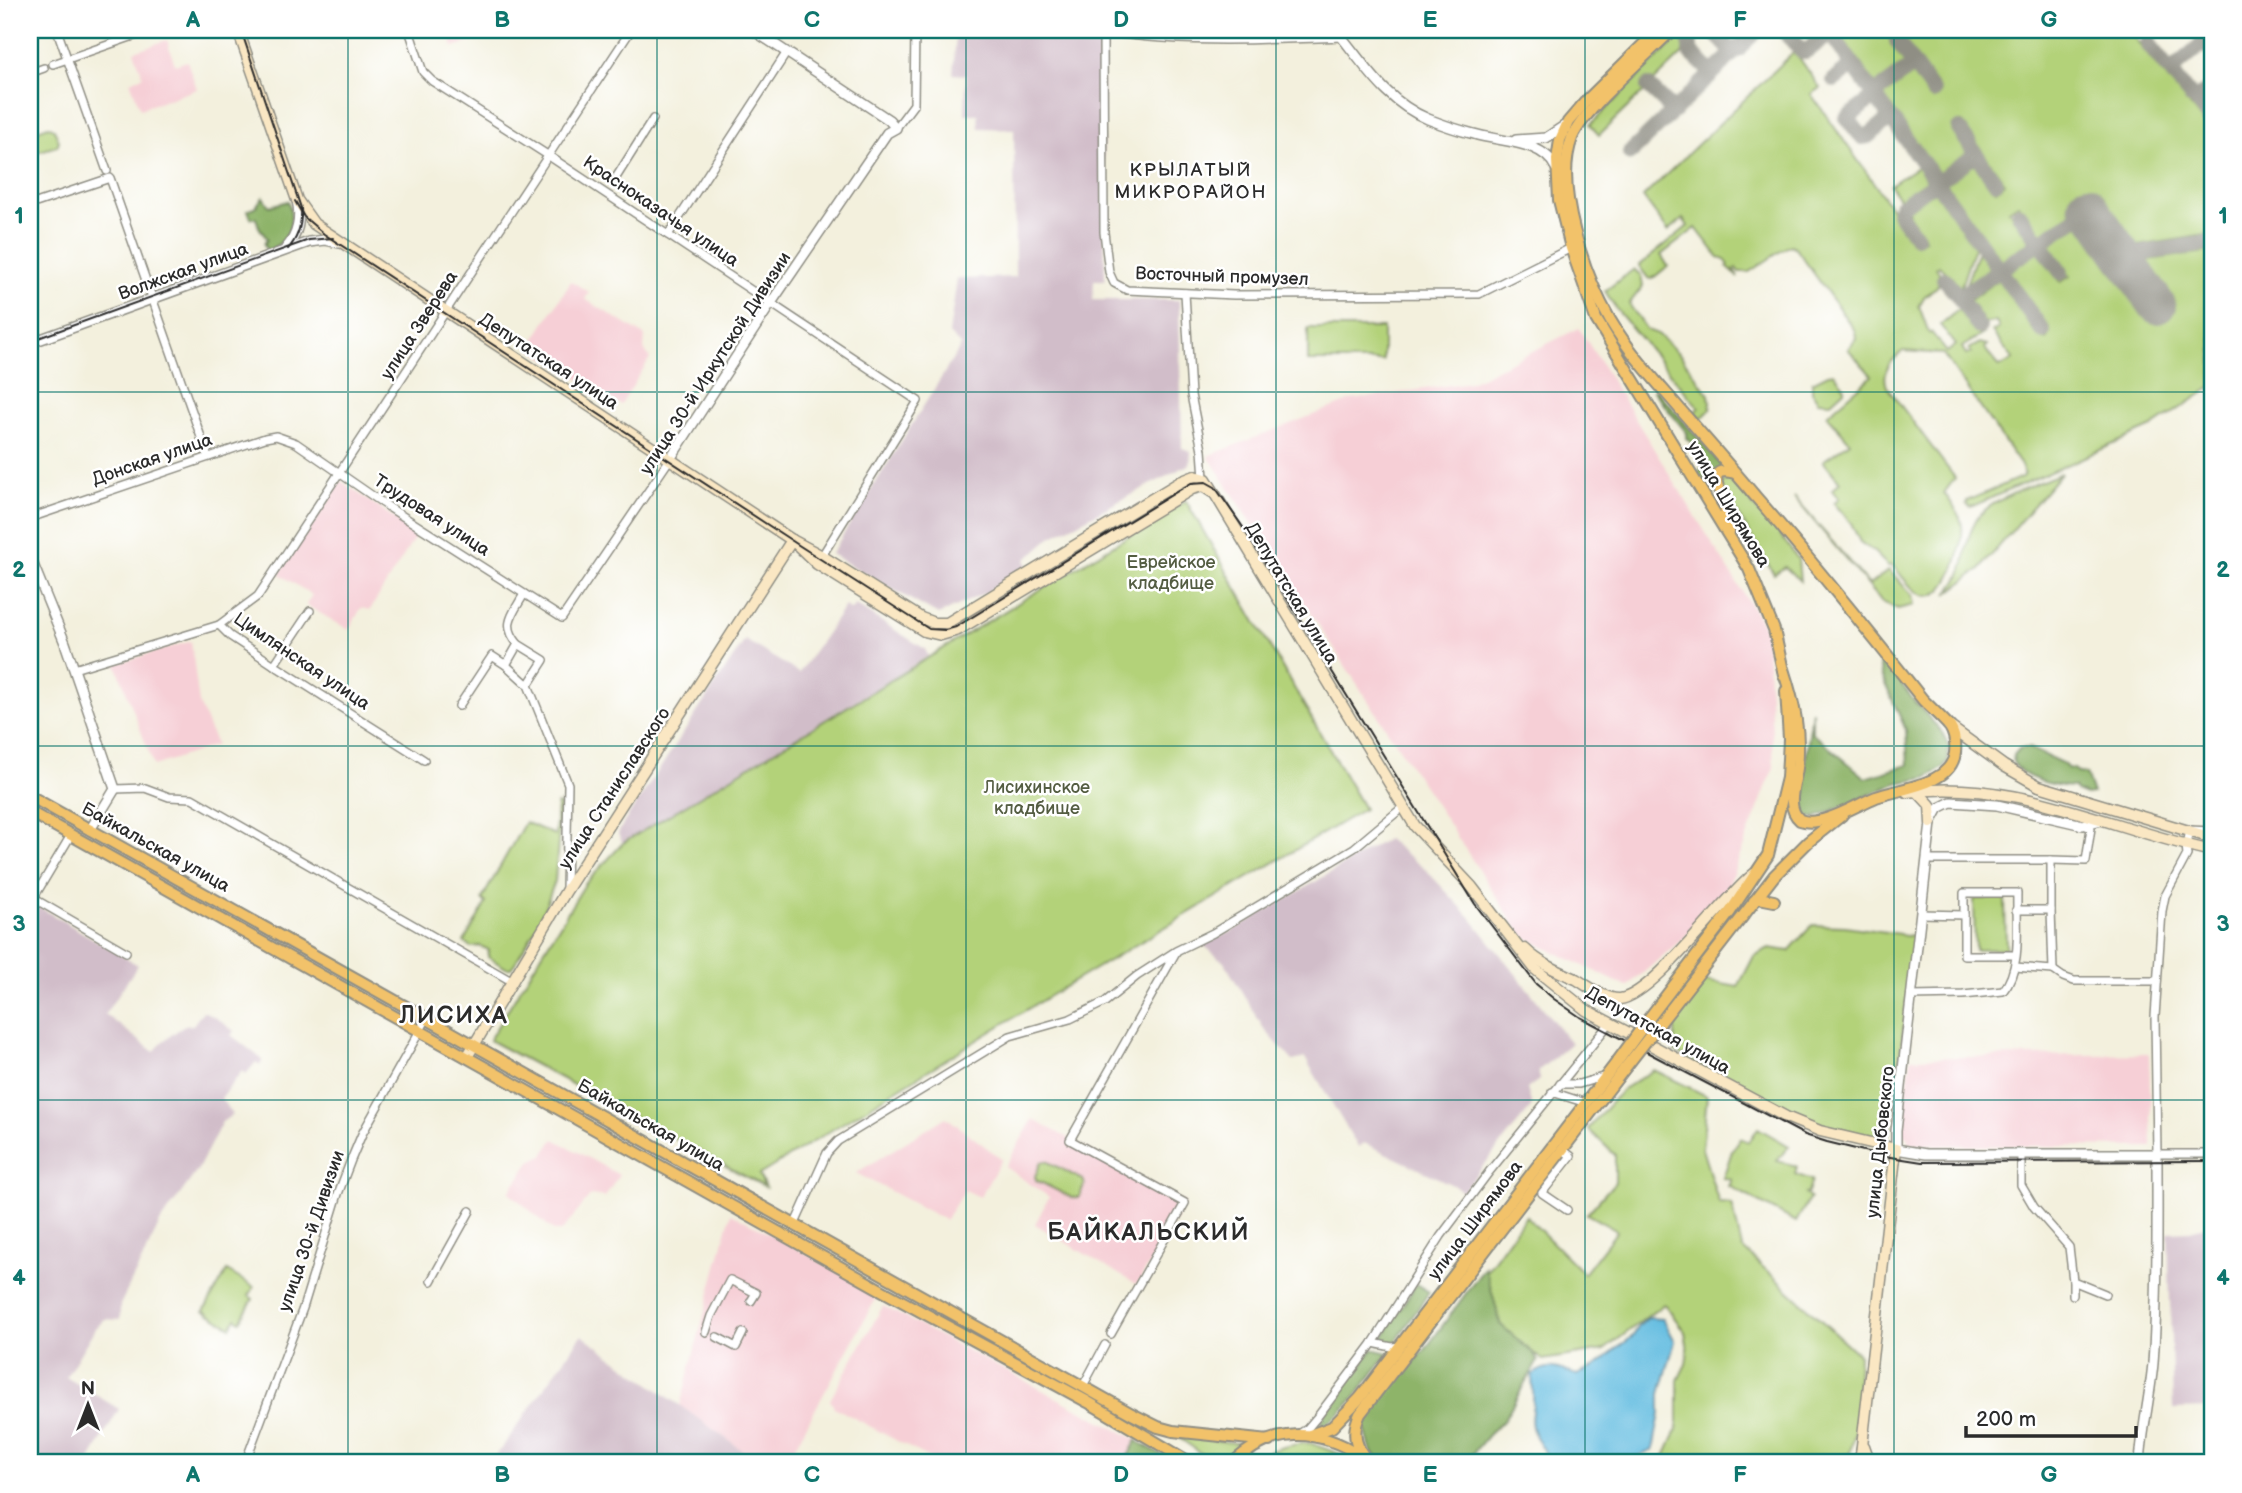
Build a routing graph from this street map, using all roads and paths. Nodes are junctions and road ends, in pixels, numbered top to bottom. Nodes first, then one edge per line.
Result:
1 (57, 30) edge
2 (151, 30) edge
3 (239, 30) edge
4 (409, 30) edge
5 (631, 30) edge
6 (753, 30) edge
7 (915, 30) edge
8 (958, 30) edge
9 (1093, 30) edge
10 (1658, 30) edge
11 (1672, 30) edge
12 (1104, 32) junction
13 (1339, 33) edge
14 (787, 52) junction
15 (67, 59) junction
16 (53, 64) dead end
17 (44, 68) dead end
18 (30, 73) edge
19 (653, 119) dead end
20 (1568, 122) junction
21 (896, 128) junction
22 (1475, 135) junction
23 (550, 156) junction
24 (1556, 168) junction
25 (108, 174) junction
26 (617, 176) tunnel mouth
27 (297, 200) junction
28 (30, 205) edge
29 (668, 235) junction
30 (348, 247) junction
31 (1571, 248) junction
32 (275, 254) junction
33 (1185, 293) junction
34 (154, 299) junction
35 (771, 303) junction
36 (447, 312) junction
37 (30, 343) edge
38 (285, 438) joint
39 (208, 457) junction
40 (670, 460) junction
41 (340, 473) junction
42 (1735, 473) junction
43 (1203, 478) junction
44 (1213, 492) junction
45 (30, 518) edge
46 (1730, 538) junction
47 (792, 540) junction
48 (30, 557) edge
49 (820, 560) junction
50 (524, 594) junction
51 (310, 611) dead end
52 (562, 618) joint
53 (219, 625) junction
54 (518, 644) junction
55 (274, 665) junction
56 (506, 665) junction
57 (74, 669) junction
58 (1783, 669) junction
59 (528, 685) junction
60 (459, 706) dead end
61 (1949, 726) junction
62 (424, 760) dead end
63 (115, 789) junction
64 (1917, 791) junction
65 (30, 796) edge
66 (1879, 796) junction
67 (1402, 807) junction
68 (1849, 810) junction
69 (30, 812) edge
70 (2102, 820) junction
71 (1931, 823) junction
72 (2083, 825) junction
73 (90, 830) junction
74 (2189, 831) junction
75 (2212, 831) edge
76 (71, 835) junction
77 (2212, 838) edge
78 (2186, 845) junction
79 (2212, 851) edge
80 (1927, 860) junction
81 (2051, 860) junction
82 (1759, 869) junction
83 (566, 891) junction
84 (31, 901) edge
85 (1774, 901) dead end
86 (1747, 908) junction
87 (2016, 910) junction
88 (2051, 910) junction
89 (1921, 914) junction
90 (1964, 915) junction
91 (1502, 925) junction
92 (1176, 951) junction
93 (1728, 951) dead end
94 (126, 952) dead end
95 (1714, 953) junction
96 (2015, 955) junction
97 (2015, 967) junction
98 (2053, 970) junction
99 (1571, 977) junction
100 (2157, 981) junction
101 (513, 982) junction
102 (1910, 996) junction
103 (1568, 998) junction
104 (426, 1018) junction
105 (1655, 1020) junction
106 (1609, 1024) junction
107 (419, 1031) junction
108 (474, 1045) junction
109 (467, 1057) junction
110 (1621, 1065) junction
111 (1607, 1075) junction
112 (1560, 1084) junction
113 (1552, 1092) junction
114 (1598, 1096) junction
115 (1586, 1103) junction
116 (1896, 1149) junction
117 (1563, 1150) junction
118 (2157, 1154) junction
119 (2212, 1154) edge
120 (2021, 1155) junction
121 (1567, 1210) dead end
122 (470, 1211) dead end
123 (794, 1226) junction
124 (431, 1281) dead end
125 (2073, 1281) junction
126 (2073, 1294) dead end
127 (2105, 1294) dead end
128 (751, 1301) dead end
129 (706, 1332) dead end
130 (743, 1333) dead end
131 (1111, 1334) dead end
132 (717, 1337) dead end
133 (1373, 1343) junction
134 (1105, 1345) dead end
135 (1401, 1345) junction
136 (1083, 1386) junction
137 (1365, 1400) junction
138 (1295, 1435) junction
139 (1310, 1435) junction
140 (1269, 1441) junction
141 (1863, 1446) junction
142 (1368, 1461) edge
143 (245, 1463) edge
144 (1191, 1463) edge
145 (1233, 1463) edge
146 (1858, 1463) edge
147 (1870, 1463) edge
148 (2140, 1463) edge

1 - 15 street
2 - 15 street
3 - 27 main road, Депутатская улица
4 - 23 street, Красноказачья улица
5 - 23 street, улица Зверева
6 - 14 street
7 - 8 street
7 - 21 street
9 - 12 street
10 - 20 main road, улица Ширямова
11 - 42 main road
12 - 13 street
12 - 33 street, Восточный промузел
13 - 22 street
14 - 21 street
14 - 29 street
15 - 16 street
15 - 25 street
17 - 18 street
19 - 26 street
20 - 22 street
20 - 24 main road, улица Ширямова
21 - 35 street, улица 30-й Иркутской Дивизии
22 - 24 street
23 - 29 street, Красноказачья улица
23 - 36 street, улица Зверева
24 - 31 main road, улица Ширямова
25 - 28 street
25 - 34 street
27 - 30 main road, Депутатская улица
27 - 32 street, Депутатская улица
29 - 35 street, Красноказачья улица
30 - 32 street, Волжская улица
30 - 36 main road, Депутатская улица
31 - 33 street, Восточный промузел
31 - 46 main road, улица Ширямова
32 - 34 street, Волжская улица
33 - 43 street
34 - 37 street, Волжская улица
34 - 39 street
35 - 40 street, улица 30-й Иркутской Дивизии
35 - 49 street, Красноказачья улица
36 - 40 main road, Депутатская улица
36 - 41 street, улица Зверева
38 - 39 street, Донская улица
38 - 41 street, Трудовая улица
39 - 45 street, Донская улица
40 - 47 main road, Депутатская улица
40 - 52 street, улица 30-й Иркутской Дивизии
41 - 50 street, Трудовая улица
41 - 53 street, улица Зверева
42 - 46 main road
42 - 61 main road
43 - 44 main road
43 - 49 main road, Депутатская улица
44 - 49 main road, Депутатская улица
44 - 67 main road, Депутатская улица
46 - 58 main road, улица Ширямова
47 - 49 main road, Депутатская улица
47 - 83 main road, улица Станиславского
48 - 57 street
50 - 52 street, Трудовая улица
50 - 54 street
51 - 55 street
53 - 55 street, Цимлянская улица
53 - 57 street, Цимлянская улица
54 - 56 street
54 - 59 street
55 - 62 street, Цимлянская улица
56 - 59 street
56 - 60 street
57 - 63 street
58 - 68 main road
58 - 82 main road, улица Ширямова
59 - 83 street
61 - 66 main road
61 - 74 main road
63 - 73 street
63 - 101 street
64 - 66 main road
64 - 70 main road
64 - 71 main road
65 - 73 main road, Байкальская улица
66 - 68 main road
67 - 91 main road, Депутатская улица
67 - 92 street
68 - 86 main road
69 - 76 main road, Байкальская улица
70 - 72 street
70 - 78 main road
71 - 72 street
71 - 80 street, улица Дыбовского
72 - 81 street
73 - 104 main road, Байкальская улица
74 - 75 street
74 - 77 main road
74 - 78 street
76 - 84 street
76 - 107 main road, Байкальская улица
78 - 79 main road
78 - 100 street
80 - 81 street
80 - 89 street, улица Дыбовского
81 - 88 street
82 - 99 main road
82 - 105 main road, улица Ширямова
83 - 101 main road, улица Станиславского
84 - 94 street
85 - 86 main road
86 - 95 main road
87 - 88 street
87 - 90 street
87 - 96 street
88 - 98 street
89 - 90 street
89 - 102 street, улица Дыбовского
90 - 96 street
91 - 99 main road
91 - 103 main road, Депутатская улица
92 - 123 street
92 - 131 street
93 - 95 main road
95 - 105 main road
96 - 97 street
97 - 98 street
97 - 102 street
98 - 100 street
99 - 103 main road
100 - 118 street
101 - 108 main road, улица Станиславского
102 - 116 street, улица Дыбовского
103 - 106 main road, Депутатская улица
104 - 107 street, улица 30-й Дивизии
104 - 108 main road, Байкальская улица
105 - 110 main road, bridge
106 - 112 street
106 - 116 main road, Депутатская улица
107 - 109 main road, Байкальская улица
107 - 143 street, улица 30-й Дивизии
108 - 109 main road, улица Станиславского
108 - 123 main road, Байкальская улица
109 - 144 main road, Байкальская улица
110 - 111 main road, улица Ширямова
110 - 114 main road, улица Ширямова
111 - 112 street
111 - 114 main road, улица Ширямова
112 - 113 street
113 - 115 street
113 - 133 street
114 - 115 main road, улица Ширямова
114 - 117 main road, улица Ширямова
115 - 135 main road, улица Ширямова
116 - 120 street, Депутатская улица
116 - 141 main road, улица Дыбовского
117 - 121 street
117 - 137 main road, улица Ширямова
118 - 119 street, Депутатская улица
118 - 120 street, Депутатская улица
118 - 148 street
120 - 125 street
122 - 124 street
123 - 136 main road, Байкальская улица
125 - 126 street
125 - 127 street
128 - 129 street
130 - 132 street
133 - 135 street
133 - 138 street
134 - 136 street
135 - 137 main road, улица Ширямова
136 - 140 main road, Байкальская улица
137 - 139 main road
137 - 142 main road
138 - 139 main road
138 - 140 main road
139 - 142 main road
140 - 145 main road
141 - 146 main road
141 - 147 main road

